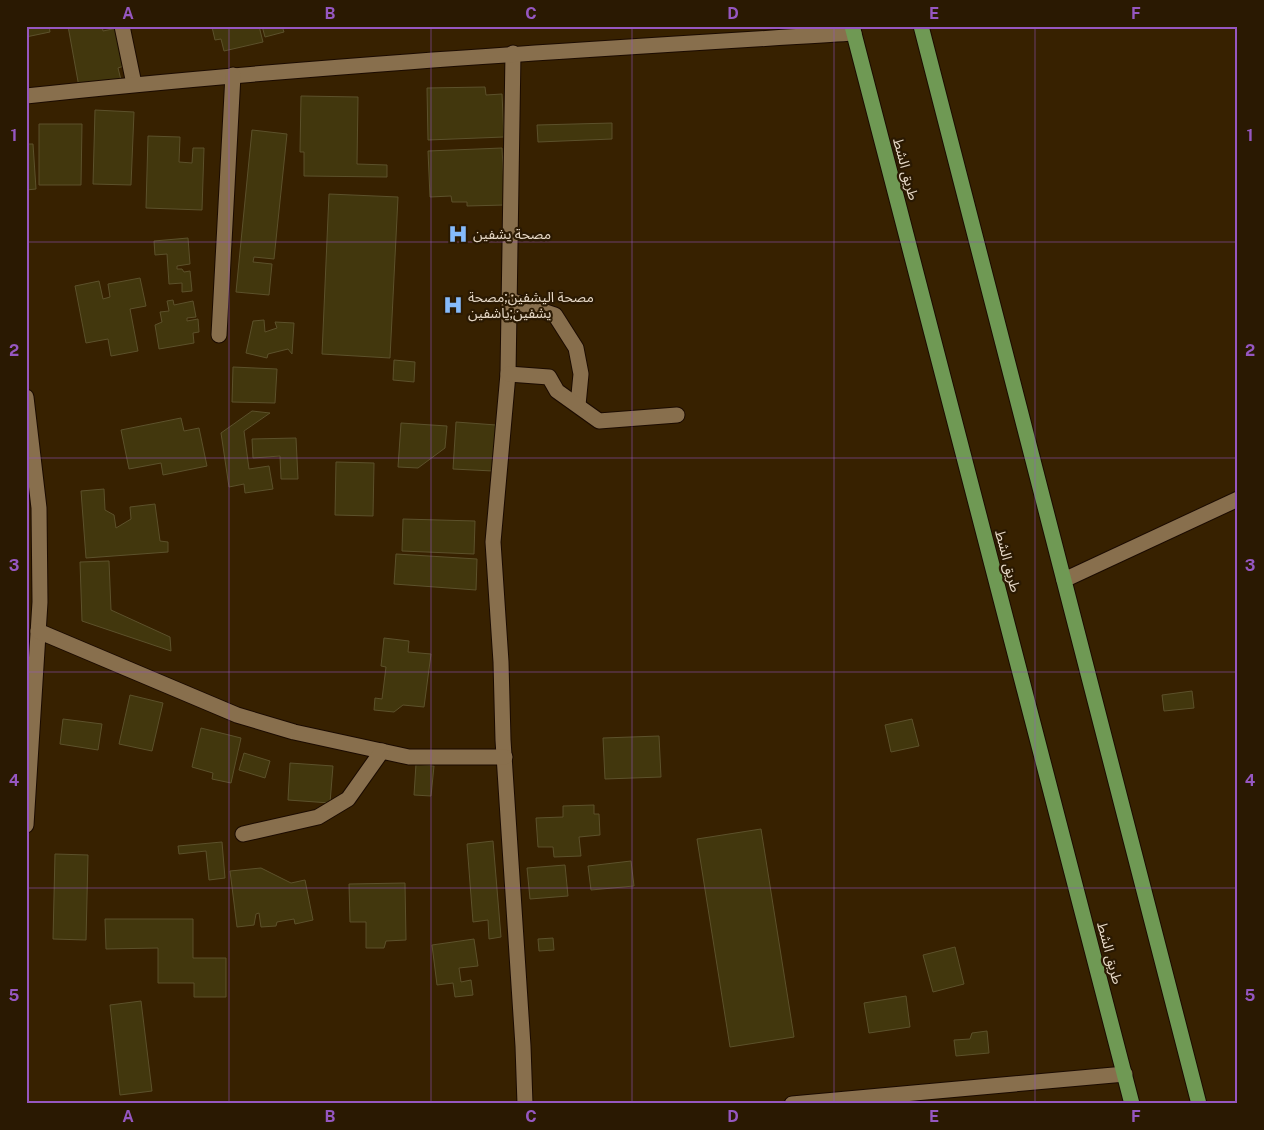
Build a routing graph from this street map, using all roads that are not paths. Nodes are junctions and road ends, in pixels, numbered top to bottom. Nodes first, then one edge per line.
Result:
1 (122, 26) edge
2 (921, 26) edge
3 (853, 30) edge
4 (513, 53) junction
5 (233, 75) junction
6 (134, 84) junction
7 (26, 96) edge
8 (510, 300) junction
9 (219, 335) dead end
10 (508, 374) junction
11 (26, 397) edge
12 (578, 405) junction
13 (676, 416) dead end
14 (1238, 499) edge
15 (33, 542) edge
16 (1064, 580) junction
17 (38, 631) junction
18 (382, 751) junction
19 (505, 757) junction
20 (26, 825) edge
21 (243, 834) dead end
22 (1125, 1074) junction
23 (525, 1104) edge
24 (792, 1104) edge
25 (1132, 1104) edge
26 (1199, 1104) edge

1 - 6 street
2 - 16 highway
3 - 4 street
3 - 22 highway, طريق الشط
4 - 5 street
4 - 8 street
5 - 6 street
5 - 9 street
6 - 7 street
8 - 10 street
8 - 12 street
10 - 12 street
10 - 19 street
11 - 15 street
12 - 13 street
14 - 16 street
15 - 17 street
16 - 26 highway
17 - 18 street
17 - 20 street
18 - 19 street
18 - 21 street
19 - 23 street
22 - 24 street
22 - 25 highway, طريق الشط

